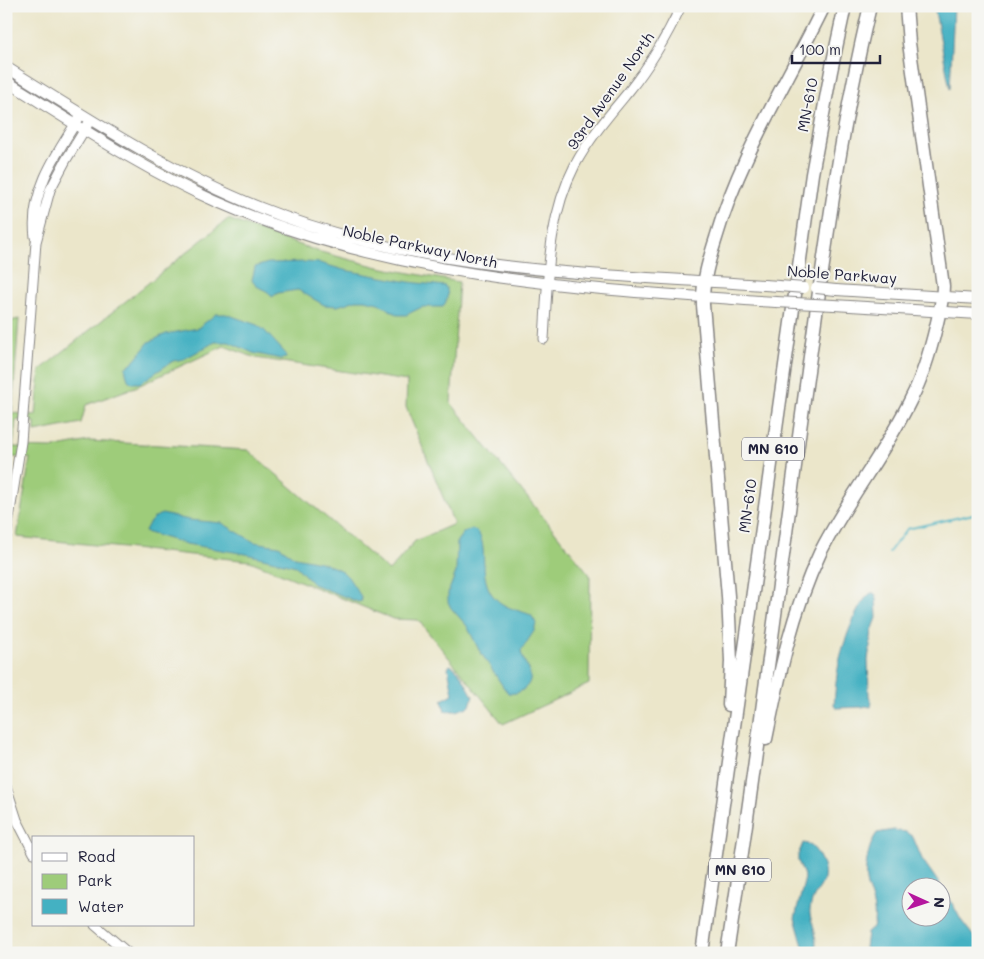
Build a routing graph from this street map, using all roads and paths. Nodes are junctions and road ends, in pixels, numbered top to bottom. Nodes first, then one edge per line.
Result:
1 (681, 6) edge
2 (824, 6) edge
3 (845, 6) edge
4 (870, 6) edge
5 (906, 6) edge
6 (6, 67) edge
7 (6, 81) edge
8 (81, 114) junction
9 (91, 120) junction
10 (75, 123) junction
11 (85, 129) junction
12 (36, 242) junction
13 (548, 271) junction
14 (704, 282) junction
15 (547, 284) junction
16 (703, 297) junction
17 (943, 297) junction
18 (978, 299) edge
19 (776, 302) joint
20 (939, 312) junction
21 (978, 314) edge
22 (544, 340) dead end
23 (6, 538) edge
24 (6, 786) edge
25 (752, 787) junction
26 (32, 849) edge
27 (710, 894) junction
28 (96, 926) edge
29 (128, 953) edge
30 (702, 953) edge
31 (727, 953) edge

1 - 13 street, 93rd Avenue North
2 - 14 highway
3 - 27 highway, MN-610 / MN 610
4 - 25 highway, MN 610
5 - 17 highway
6 - 8 main road, Noble Parkway North
7 - 10 main road, Noble Parkway North
8 - 9 main road, Noble Parkway North
8 - 10 street
9 - 11 street
9 - 13 main road, Noble Parkway North
10 - 11 main road, Noble Parkway North
10 - 12 street
11 - 12 street
11 - 15 main road, Noble Parkway North
12 - 23 street
13 - 14 main road, Noble Parkway North
13 - 15 street, 93rd Avenue North
14 - 16 highway
14 - 17 main road, Noble Parkway, bridge
15 - 16 main road, Noble Parkway North
15 - 22 street, 93rd Avenue North
16 - 19 main road, Noble Parkway North
16 - 27 highway
17 - 18 main road, Noble Parkway
17 - 20 highway
19 - 20 main road, Noble Parkway, bridge
20 - 21 main road, Noble Parkway
20 - 25 highway
24 - 26 street
25 - 31 highway, MN 610
27 - 30 highway, MN-610 / MN 610
28 - 29 street

